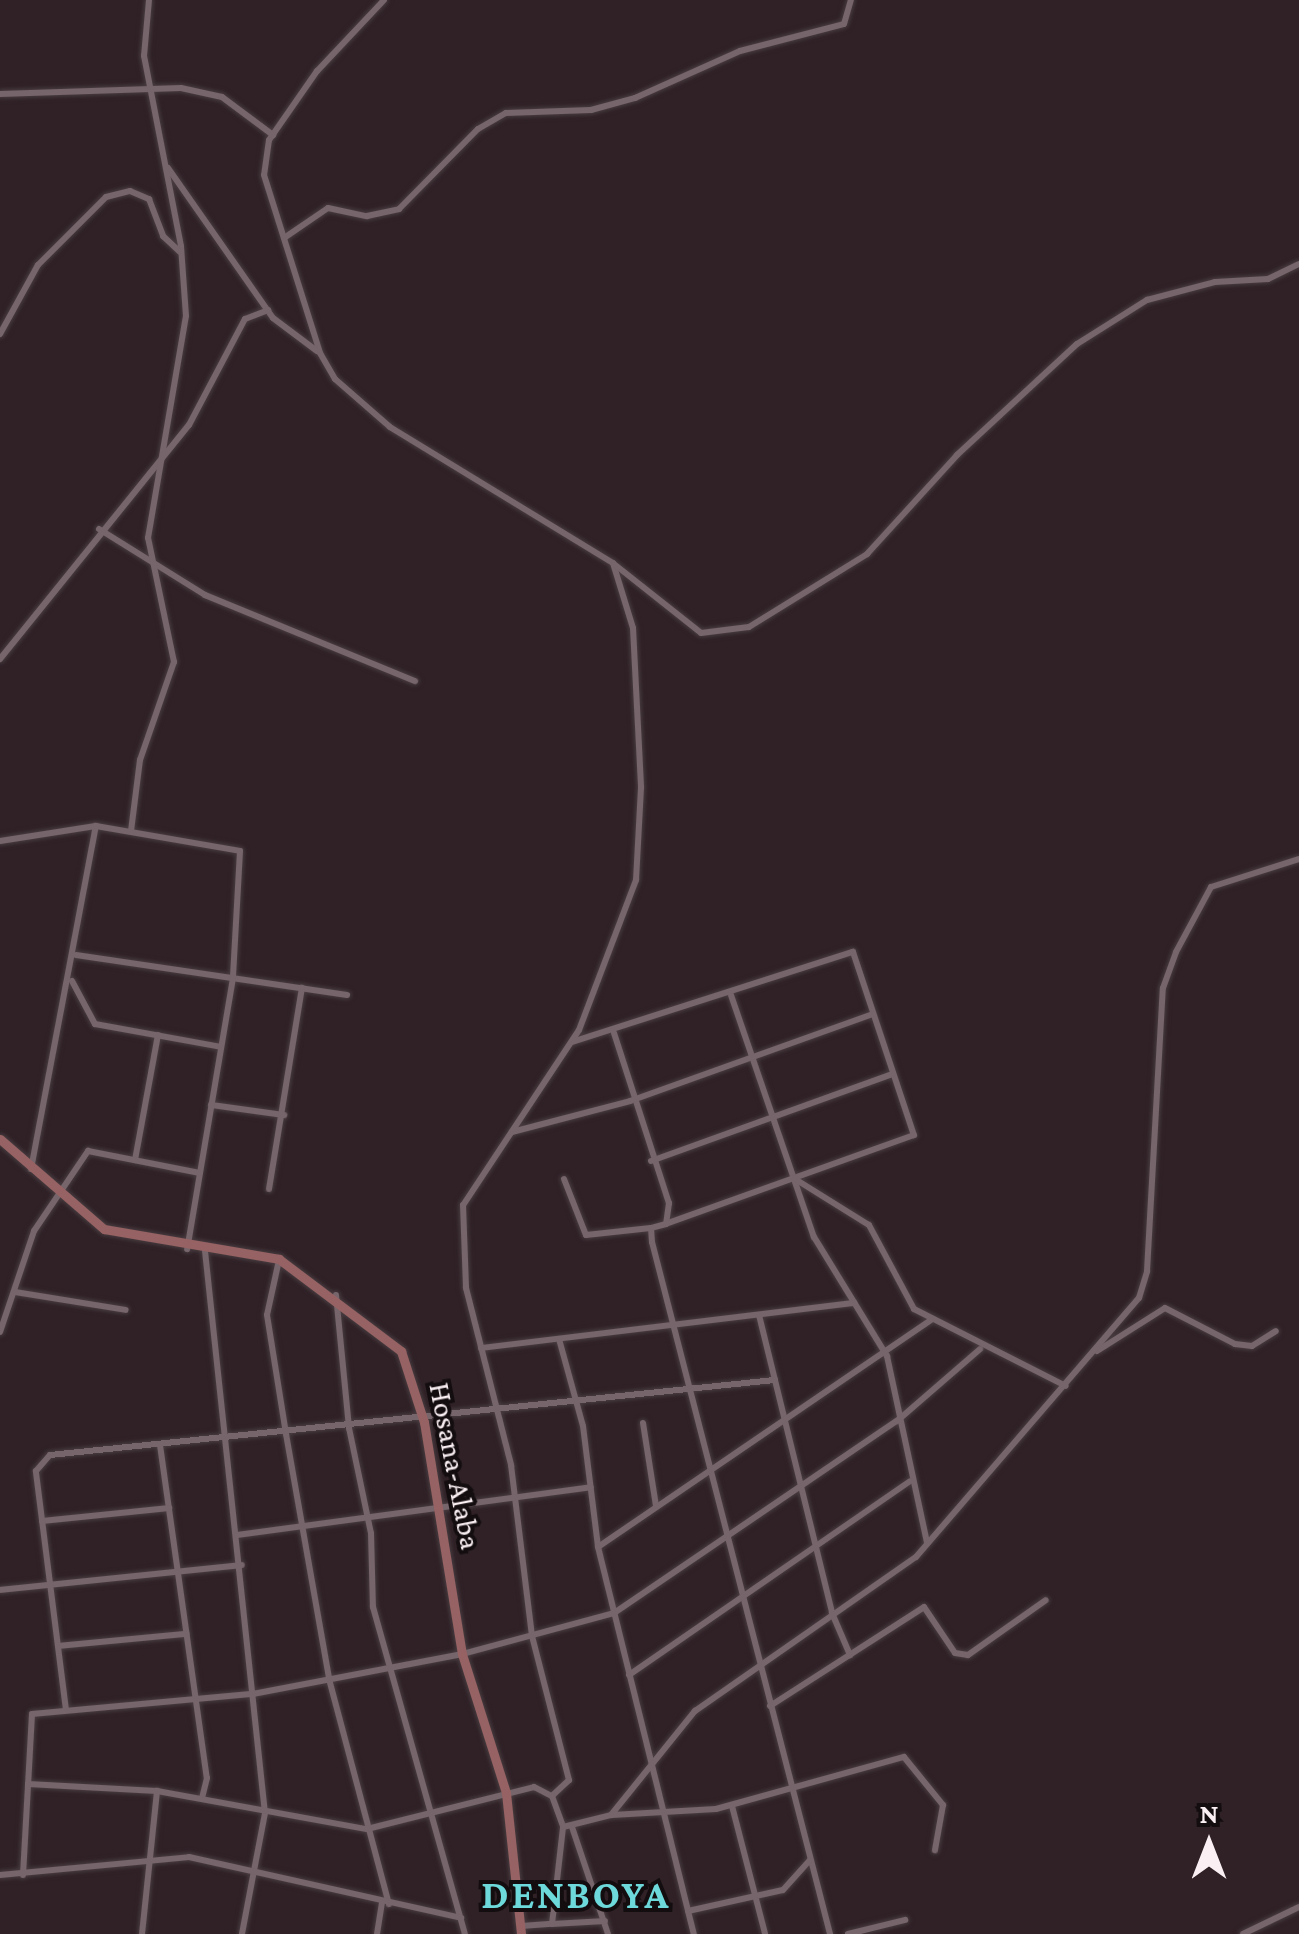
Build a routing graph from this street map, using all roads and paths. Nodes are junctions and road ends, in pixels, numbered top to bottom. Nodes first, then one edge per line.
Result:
1 (148, 0) edge
2 (384, 0) edge
3 (850, 0) edge
4 (152, 87) junction
5 (0, 94) edge
6 (273, 134) junction
7 (168, 168) junction
8 (284, 238) junction
9 (182, 253) junction
10 (1299, 264) edge
11 (268, 310) junction
12 (0, 334) edge
13 (320, 353) junction
14 (159, 460) junction
15 (100, 529) junction
16 (150, 558) junction
17 (613, 564) junction
18 (0, 660) edge
19 (414, 680) dead end
20 (96, 826) junction
21 (131, 831) junction
22 (0, 841) edge
23 (1299, 859) edge
24 (76, 955) junction
25 (233, 978) junction
26 (71, 980) junction
27 (302, 988) junction
28 (347, 995) dead end
29 (731, 995) junction
30 (873, 1014) junction
31 (614, 1033) junction
32 (158, 1035) junction
33 (571, 1043) junction
34 (221, 1047) junction
35 (750, 1053) junction
36 (893, 1074) junction
37 (630, 1100) junction
38 (211, 1105) junction
39 (284, 1115) junction
40 (773, 1119) junction
41 (511, 1133) junction
42 (0, 1139) edge
43 (135, 1160) junction
44 (651, 1161) junction
45 (30, 1170) junction
46 (200, 1172) junction
47 (794, 1178) junction
48 (564, 1179) dead end
49 (269, 1189) dead end
50 (58, 1196) junction
51 (666, 1224) junction
52 (651, 1228) junction
53 (187, 1249) junction
54 (205, 1251) junction
55 (279, 1259) junction
56 (15, 1292) junction
57 (336, 1294) junction
58 (854, 1303) junction
59 (126, 1310) dead end
60 (759, 1315) junction
61 (931, 1320) junction
62 (675, 1326) junction
63 (1276, 1331) dead end
64 (0, 1332) edge
65 (559, 1339) junction
66 (481, 1348) junction
67 (980, 1349) junction
68 (1096, 1352) junction
69 (887, 1356) junction
70 (775, 1380) junction
71 (1066, 1386) junction
72 (691, 1388) junction
73 (576, 1401) junction
74 (497, 1412) junction
75 (784, 1418) junction
76 (897, 1420) junction
77 (424, 1422) junction
78 (644, 1423) dead end
79 (349, 1428) junction
80 (286, 1434) junction
81 (222, 1440) junction
82 (160, 1445) junction
83 (709, 1467) junction
84 (910, 1481) junction
85 (801, 1487) junction
86 (591, 1488) junction
87 (515, 1498) junction
88 (656, 1506) junction
89 (169, 1508) junction
90 (441, 1508) junction
91 (368, 1518) junction
92 (42, 1522) junction
93 (307, 1526) junction
94 (238, 1535) junction
95 (728, 1539) junction
96 (928, 1544) junction
97 (815, 1546) junction
98 (598, 1547) junction
99 (242, 1565) junction
100 (177, 1571) junction
101 (50, 1584) junction
102 (0, 1590) edge
103 (742, 1596) junction
104 (1046, 1600) dead end
105 (614, 1613) junction
106 (832, 1613) junction
107 (186, 1634) junction
108 (532, 1636) junction
109 (58, 1646) junction
110 (462, 1654) junction
111 (850, 1654) junction
112 (759, 1663) junction
113 (390, 1668) junction
114 (630, 1675) junction
115 (329, 1679) junction
116 (254, 1694) junction
117 (195, 1699) junction
118 (770, 1706) junction
119 (66, 1710) junction
120 (652, 1764) junction
121 (28, 1784) junction
122 (157, 1791) junction
123 (506, 1792) junction
124 (792, 1792) junction
125 (552, 1796) junction
126 (202, 1798) junction
127 (732, 1806) junction
128 (663, 1810) junction
129 (265, 1813) junction
130 (611, 1815) junction
131 (431, 1816) junction
132 (563, 1827) junction
133 (572, 1827) junction
134 (367, 1828) junction
135 (934, 1850) dead end
136 (149, 1855) junction
137 (810, 1859) junction
138 (254, 1867) junction
139 (0, 1875) edge
140 (22, 1876) junction
141 (756, 1899) junction
142 (386, 1903) junction
143 (1299, 1907) edge
144 (688, 1910) junction
145 (461, 1918) junction
146 (905, 1920) dead end
147 (606, 1921) junction
148 (552, 1924) junction
149 (521, 1930) edge
150 (142, 1934) edge
151 (242, 1934) edge
152 (377, 1934) edge
153 (465, 1934) edge
154 (608, 1934) edge
155 (694, 1934) edge
156 (764, 1934) edge
157 (830, 1934) edge
158 (848, 1934) edge
159 (1243, 1934) edge

1 - 4 street
2 - 6 street
3 - 8 street
4 - 5 street
4 - 6 street
4 - 7 street
6 - 8 street
7 - 9 street
7 - 11 street
8 - 13 street
9 - 12 street
9 - 14 street
10 - 17 street
11 - 13 street
11 - 14 street
13 - 17 street
14 - 15 street
14 - 16 street
15 - 16 street
15 - 18 street
16 - 19 street
16 - 21 street
17 - 33 street
20 - 21 street
20 - 22 street
20 - 24 street
21 - 25 street
23 - 68 street
24 - 25 street
24 - 26 street
25 - 27 street
25 - 34 street
26 - 32 street
26 - 45 street
27 - 28 street
27 - 39 street
29 - 30 street
29 - 31 street
29 - 35 street
30 - 35 street
30 - 36 street
31 - 33 street
31 - 37 street
32 - 34 street
32 - 43 street
33 - 41 street
34 - 38 street
35 - 37 street
35 - 40 street
36 - 40 street
36 - 47 street
37 - 41 street
37 - 44 street
38 - 39 street
38 - 46 street
39 - 49 street
40 - 44 street
40 - 47 street
41 - 66 street
42 - 45 main road, Hosana-Alaba
43 - 46 street
43 - 50 street
44 - 51 street
45 - 50 main road, Hosana-Alaba
46 - 53 street
47 - 51 street
47 - 58 street
47 - 61 street
48 - 52 street
50 - 53 main road, Hosana-Alaba
50 - 56 street
51 - 52 street
52 - 62 street
53 - 54 main road, Hosana-Alaba
54 - 55 main road, Hosana-Alaba
54 - 81 street
55 - 57 main road, Hosana-Alaba
55 - 80 street
56 - 59 street
56 - 64 street
57 - 77 main road, Hosana-Alaba
57 - 79 street
58 - 60 street
58 - 69 street
60 - 62 street
60 - 70 street
61 - 67 street
61 - 69 street
62 - 65 street
62 - 72 street
63 - 68 street
65 - 66 street
65 - 73 street
66 - 74 street
67 - 71 street
67 - 76 street
68 - 71 street
69 - 75 street
69 - 76 street
70 - 72 street
70 - 75 street
71 - 96 street
72 - 73 street
72 - 83 street
73 - 74 street
73 - 86 street
74 - 77 street
74 - 87 street
75 - 83 street
75 - 85 street
76 - 84 street
76 - 85 street
77 - 79 street
77 - 90 main road, Hosana-Alaba
78 - 88 street
79 - 80 street
79 - 91 street
80 - 81 street
80 - 93 street
81 - 82 street
81 - 94 street
82 - 89 street
82 - 92 street
83 - 88 street
83 - 95 street
84 - 96 street
84 - 97 street
85 - 95 street
85 - 97 street
86 - 87 street
86 - 98 street
87 - 90 street
87 - 108 street
88 - 98 street
89 - 92 street
89 - 100 street
90 - 91 street
90 - 110 main road, Hosana-Alaba
91 - 93 street
91 - 113 street
92 - 101 street
93 - 94 street
93 - 115 street
94 - 99 street
95 - 103 street
95 - 105 street
96 - 106 street
97 - 103 street
97 - 106 street
98 - 105 street
99 - 100 street
99 - 116 street
100 - 101 street
100 - 107 street
101 - 102 street
101 - 109 street
103 - 112 street
103 - 114 street
104 - 111 street
105 - 108 street
105 - 114 street
106 - 111 street
106 - 112 street
107 - 109 street
107 - 117 street
108 - 110 street
108 - 125 street
109 - 119 street
110 - 113 street
110 - 123 main road, Hosana-Alaba
111 - 118 street
112 - 118 street
112 - 120 street
113 - 115 street
113 - 131 street
114 - 120 street
115 - 116 street
115 - 134 street
116 - 117 street
116 - 129 street
117 - 119 street
117 - 126 street
118 - 124 street
119 - 121 street
120 - 128 street
120 - 130 street
121 - 122 street
121 - 140 street
122 - 126 street
122 - 136 street
123 - 125 street
123 - 131 street
123 - 149 main road, Hosana-Alaba
124 - 127 street
124 - 135 street
124 - 137 street
125 - 132 street
126 - 129 street
127 - 128 street
127 - 141 street
128 - 130 street
128 - 144 street
129 - 134 street
129 - 138 street
130 - 133 street
131 - 134 street
131 - 145 street
132 - 133 street
132 - 148 street
133 - 147 street
134 - 142 street
136 - 138 street
136 - 140 street
136 - 150 street
137 - 141 street
137 - 157 street
138 - 142 street
138 - 151 street
139 - 140 street
141 - 144 street
141 - 156 street
142 - 145 street
142 - 152 street
143 - 159 street
144 - 155 street
145 - 153 street
146 - 158 street
147 - 148 street
147 - 154 street
148 - 149 street

